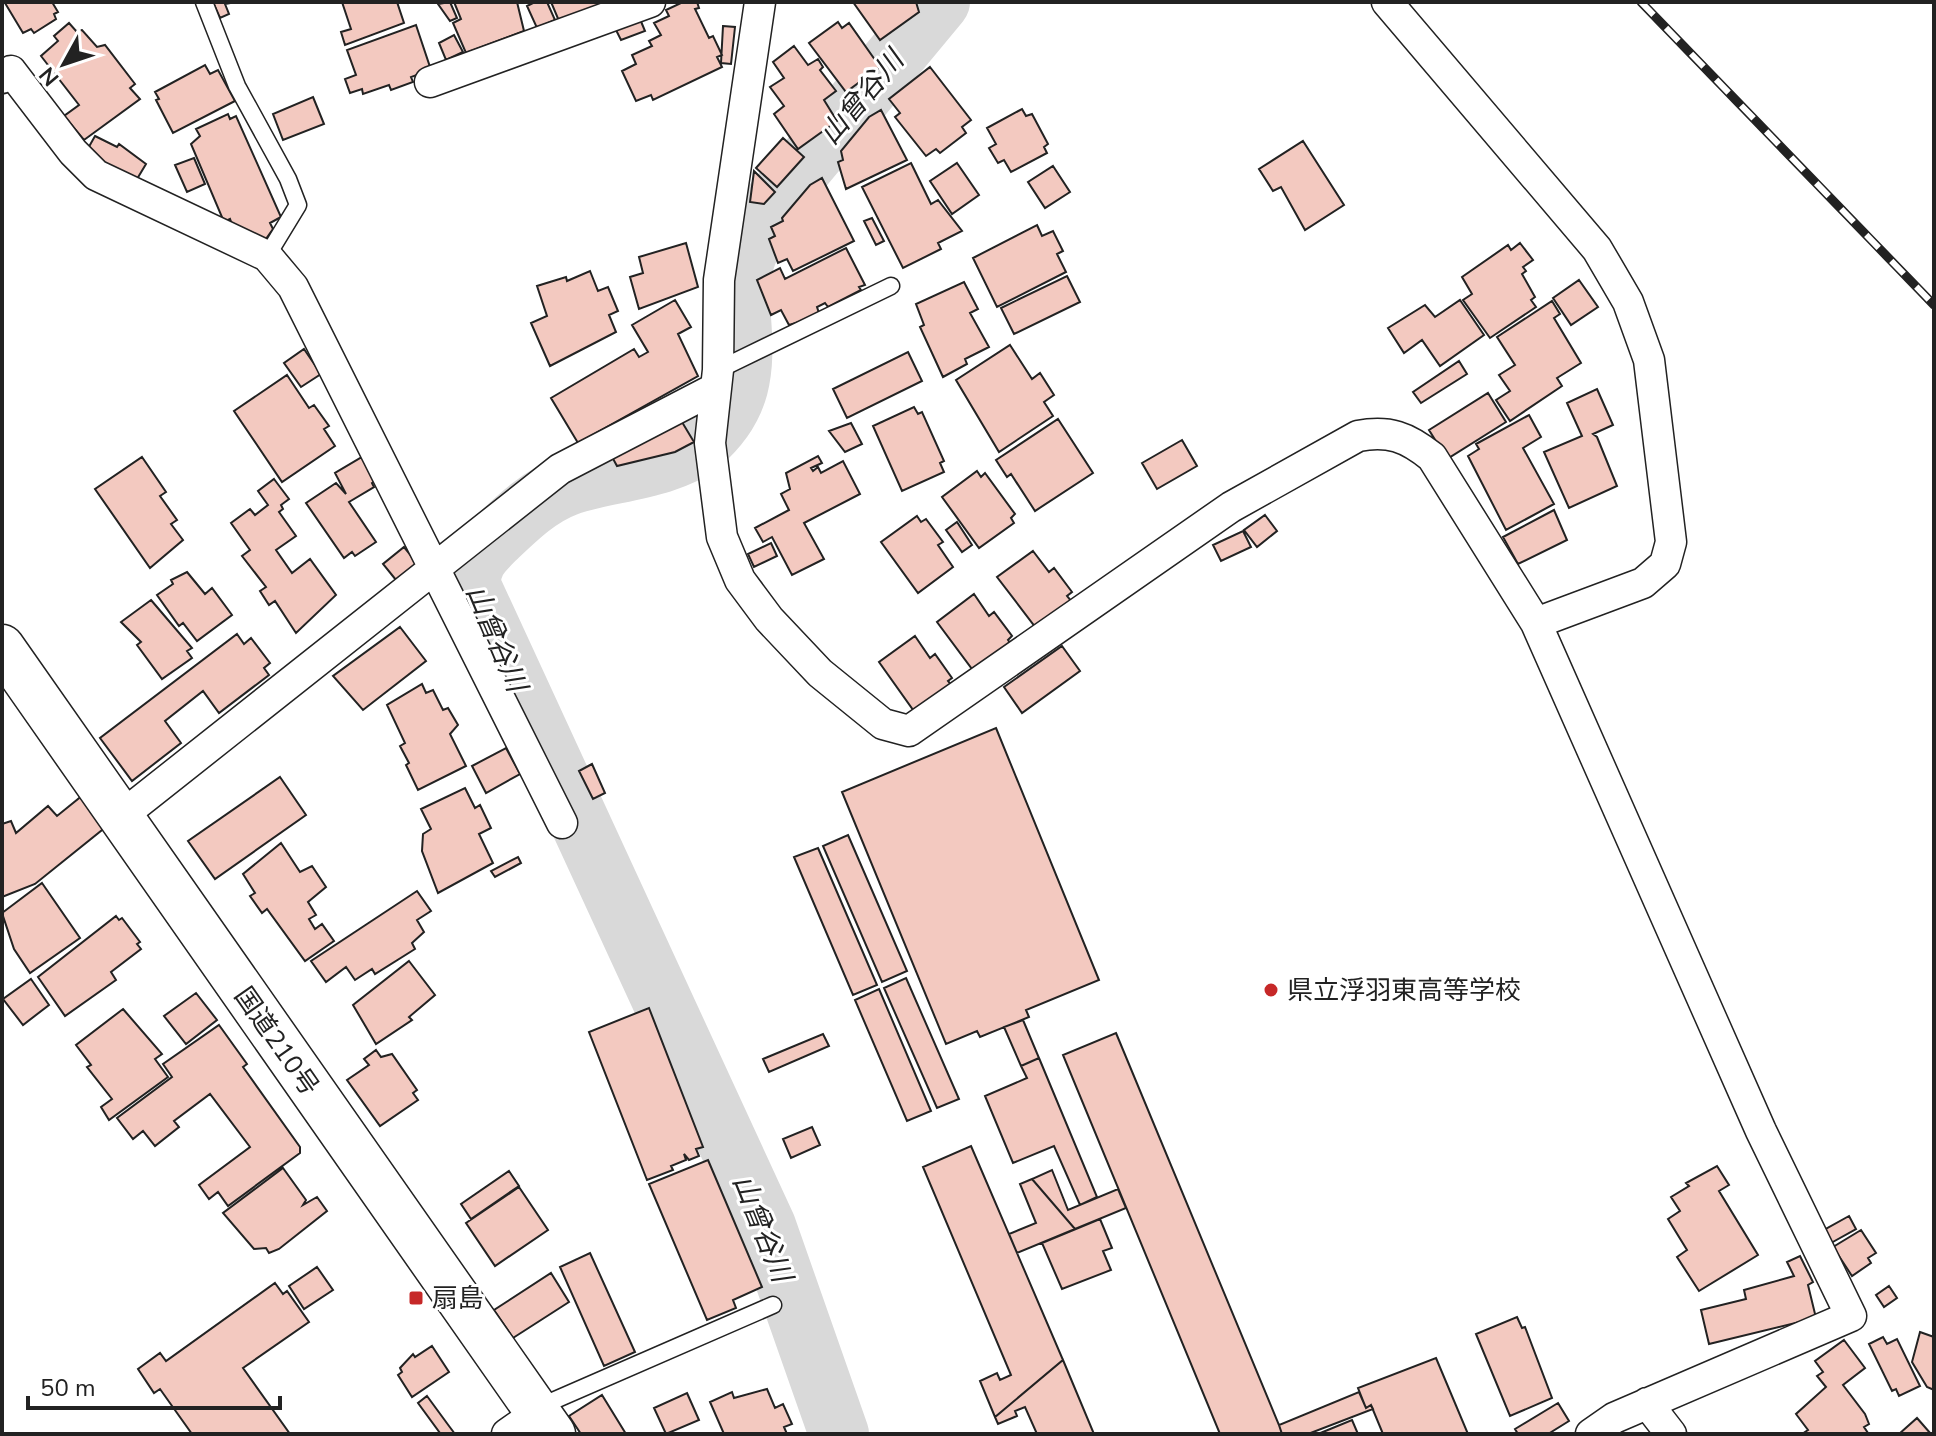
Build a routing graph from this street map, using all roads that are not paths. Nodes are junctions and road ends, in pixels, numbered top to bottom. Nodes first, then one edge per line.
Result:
1 (204, 2) edge
2 (650, 2) edge
3 (760, 2) edge
4 (1387, 2) edge
5 (5, 68) edge
6 (430, 82) dead end
7 (267, 256) junction
8 (891, 286) dead end
9 (722, 374) junction
10 (433, 572) junction
11 (1536, 623) junction
12 (2, 647) edge
13 (119, 818) junction
14 (562, 823) dead end
15 (773, 1305) dead end
16 (1647, 1403) junction
17 (533, 1427) edge
18 (1591, 1434) edge
19 (1671, 1434) edge

1 - 7 lane
2 - 6 street
3 - 9 street
4 - 11 street
5 - 7 street
7 - 10 street
8 - 9 lane
9 - 10 street
9 - 11 street
10 - 13 street
10 - 14 street
11 - 16 street
12 - 13 highway, 国道210号
13 - 17 highway, 国道210号
15 - 17 lane
16 - 18 street
16 - 19 street

